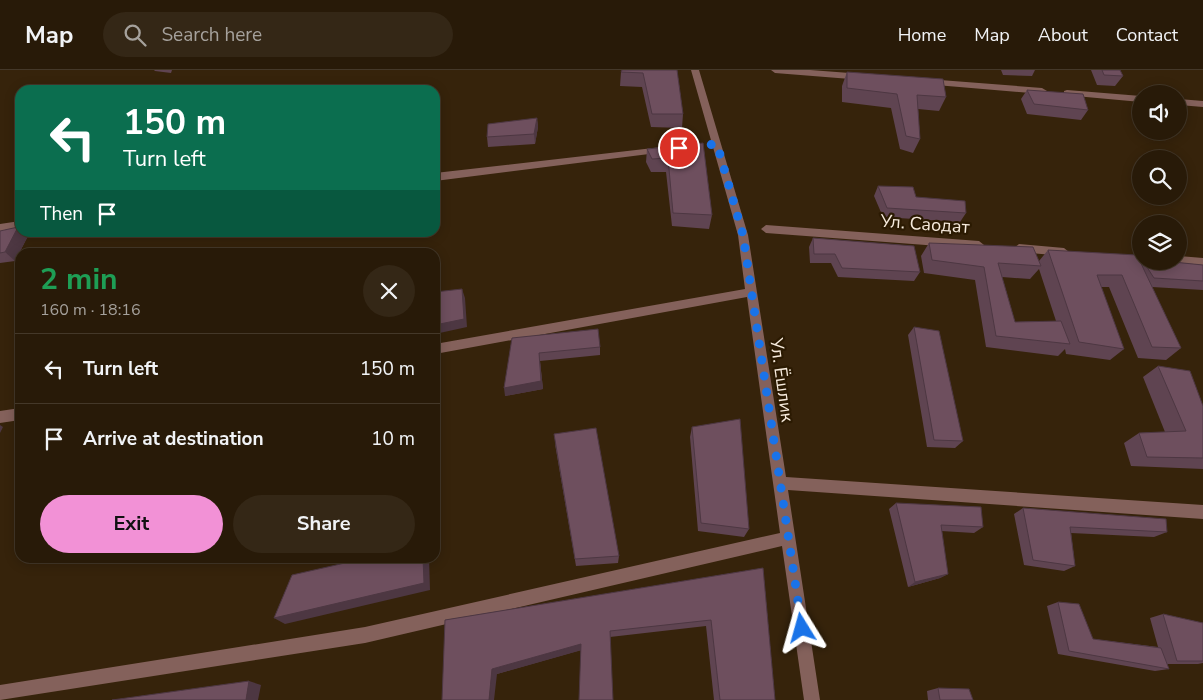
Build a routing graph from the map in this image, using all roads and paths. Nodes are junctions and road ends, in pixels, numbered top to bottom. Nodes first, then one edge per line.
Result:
1 (696, 70) edge
2 (776, 70) edge
3 (874, 78) edge
4 (914, 81) edge
5 (1132, 98) edge
6 (1187, 103) edge
7 (1203, 104) edge
8 (668, 150) edge
9 (440, 176) edge
10 (15, 226) edge
11 (0, 228) edge
12 (766, 229) dead end
13 (1072, 252) edge
14 (1187, 261) edge
15 (1203, 262) edge
16 (752, 292) junction
17 (440, 348) edge
18 (15, 414) edge
19 (0, 416) edge
20 (780, 483) junction
21 (1203, 512) edge
22 (788, 538) junction
23 (0, 693) edge
24 (812, 700) edge

1 - 16 street, Ул. Ёшлик
2 - 3 street
4 - 5 street
6 - 7 street
8 - 9 street
10 - 11 street
12 - 13 street, Ул. Саодат
14 - 15 street
16 - 17 street
16 - 20 street, Ул. Ёшлик
18 - 19 street
20 - 21 street
20 - 22 street, Ул. Ёшлик
22 - 23 street
22 - 24 street, Ул. Ёшлик

